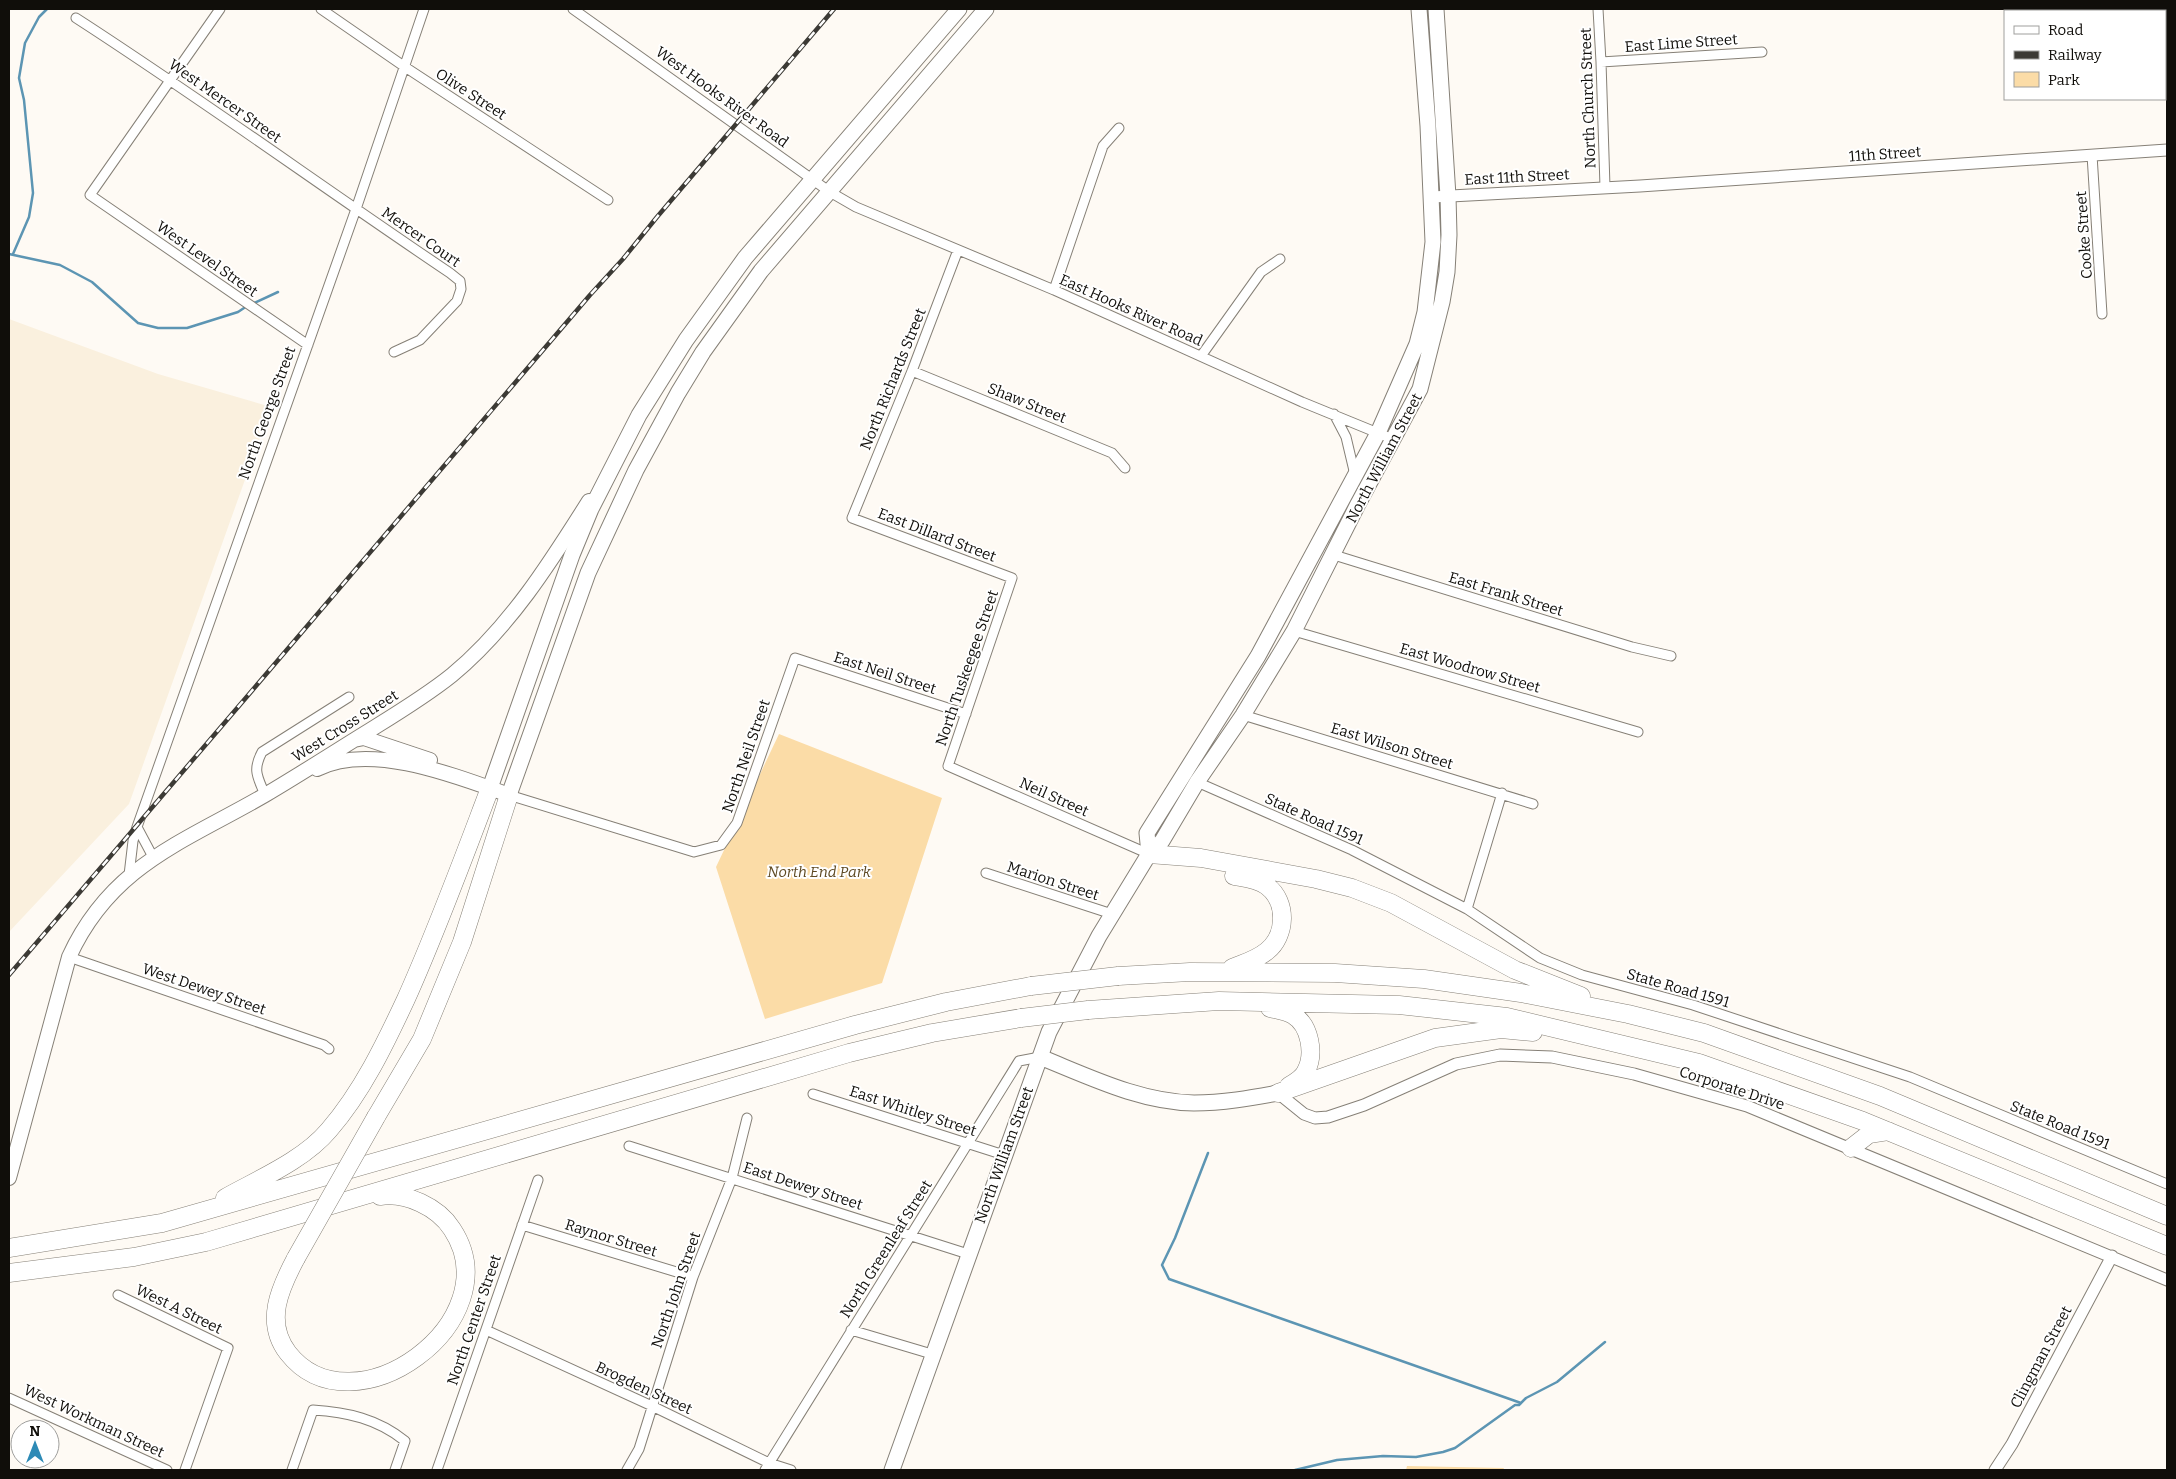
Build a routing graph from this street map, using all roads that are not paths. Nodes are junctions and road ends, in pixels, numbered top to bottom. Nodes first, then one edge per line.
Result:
1 (220, 9) edge
2 (321, 9) edge
3 (424, 9) edge
4 (573, 9) edge
5 (959, 9) edge
6 (986, 9) edge
7 (1419, 9) edge
8 (1436, 9) edge
9 (1598, 9) edge
10 (76, 18) dead end
11 (1762, 52) dead end
12 (1601, 62) junction
13 (405, 67) junction
14 (172, 80) junction
15 (1119, 128) dead end
16 (2167, 150) edge
17 (2092, 155) junction
18 (812, 179) junction
19 (1605, 187) junction
20 (830, 192) junction
21 (1448, 196) junction
22 (1432, 197) junction
23 (608, 200) dead end
24 (856, 207) joint
25 (356, 209) junction
26 (958, 250) junction
27 (1280, 259) dead end
28 (1054, 290) junction
29 (2102, 314) dead end
30 (686, 340) junction
31 (308, 345) junction
32 (394, 352) dead end
33 (703, 352) junction
34 (1200, 356) junction
35 (912, 371) junction
36 (1334, 414) junction
37 (1378, 433) junction
38 (1394, 440) junction
39 (618, 455) junction
40 (1125, 468) dead end
41 (1355, 475) junction
42 (852, 518) joint
43 (1334, 555) junction
44 (1012, 578) joint
45 (1294, 631) junction
46 (1671, 656) dead end
47 (795, 658) joint
48 (349, 697) dead end
49 (966, 714) junction
50 (1242, 715) junction
51 (1638, 732) dead end
52 (354, 740) junction
53 (948, 766) joint
54 (1197, 782) junction
55 (492, 784) junction
56 (511, 790) junction
57 (1502, 793) junction
58 (265, 795) junction
59 (1533, 804) dead end
60 (137, 827) junction
61 (647, 838) joint
62 (1149, 854) junction
63 (153, 857) junction
64 (986, 873) dead end
65 (129, 875) junction
66 (1467, 908) junction
67 (1112, 914) junction
68 (69, 957) junction
69 (1190, 972) junction
70 (1219, 1001) junction
71 (1628, 1014) junction
72 (1605, 1040) junction
73 (329, 1049) dead end
74 (1040, 1057) junction
75 (1278, 1093) junction
76 (814, 1094) dead end
77 (1837, 1111) junction
78 (747, 1118) dead end
79 (1888, 1130) junction
80 (968, 1142) junction
81 (629, 1146) dead end
82 (1851, 1148) junction
83 (1004, 1155) junction
84 (9, 1178) edge
85 (732, 1178) junction
86 (538, 1180) dead end
87 (2167, 1184) edge
88 (352, 1200) junction
89 (2167, 1216) edge
90 (162, 1223) junction
91 (522, 1225) junction
92 (912, 1235) junction
93 (2167, 1246) edge
94 (12, 1248) edge
95 (968, 1254) junction
96 (2112, 1256) junction
97 (9, 1272) edge
98 (693, 1277) junction
99 (2167, 1280) edge
100 (118, 1295) dead end
101 (486, 1330) junction
102 (851, 1330) junction
103 (935, 1355) junction
104 (9, 1398) edge
105 (652, 1406) junction
106 (767, 1466) edge
107 (167, 1470) edge
108 (185, 1470) edge
109 (292, 1470) edge
110 (395, 1470) edge
111 (437, 1470) edge
112 (627, 1470) edge
113 (791, 1470) edge
114 (892, 1470) edge
115 (1995, 1470) edge

1 - 14 street
2 - 13 street, Olive Street
3 - 13 street, North George Street
4 - 18 street, West Hooks River Road
5 - 18 main road
6 - 20 main road
7 - 22 main road, North William Street
8 - 21 main road, North William Street
9 - 12 street, North Church Street
10 - 14 street, West Mercer Street
11 - 12 street, East Lime Street
12 - 19 street, North Church Street
13 - 23 street, Olive Street
13 - 25 street, North George Street
14 - 25 street, West Mercer Street
14 - 31 street, West Level Street
15 - 28 street
16 - 17 street, 11th Street
17 - 19 street, 11th Street
17 - 29 street, Cooke Street
18 - 20 street, West Hooks River Road
18 - 30 main road
19 - 21 street, East 11th Street
20 - 24 street, West Hooks River Road
20 - 33 main road
21 - 22 street, East 11th Street
21 - 38 main road, North William Street
22 - 37 main road, North William Street
24 - 26 street, East Hooks River Road
25 - 31 street, North George Street
25 - 32 street, Mercer Court
26 - 28 street, East Hooks River Road
26 - 35 street, North Richards Street
27 - 34 street
28 - 34 street, East Hooks River Road
30 - 33 main road
30 - 39 main road
31 - 60 street, North George Street
33 - 56 main road
34 - 36 street, East Hooks River Road
35 - 40 street, Shaw Street
35 - 42 street, North Richards Street
36 - 37 street, East Hooks River Road
36 - 41 street
37 - 38 street, East Hooks River Road
37 - 41 main road, North William Street
38 - 43 main road, North William Street
39 - 52 main road, West Cross Street
39 - 55 main road
41 - 62 main road, North William Street
42 - 44 street, East Dillard Street
43 - 45 main road, North William Street
43 - 46 street, East Frank Street
44 - 49 street, North Tuskeegee Street
45 - 50 main road, North William Street
45 - 51 street, East Woodrow Street
47 - 49 street, East Neil Street
47 - 61 street, North Neil Street
48 - 58 street
49 - 53 street, North Tuskeegee Street
50 - 54 main road, North William Street
50 - 57 street, East Wilson Street
52 - 55 main road
52 - 58 main road, West Cross Street
53 - 62 street, Neil Street
54 - 62 main road, North William Street
54 - 66 street, State Road 1591
55 - 56 main road, West Cross Street
55 - 58 main road, West Cross Street
55 - 90 highway
56 - 61 street, West Cross Street
56 - 88 highway, bridge
57 - 59 street, East Wilson Street
57 - 66 street
58 - 63 main road
60 - 63 street
60 - 65 street, North George Street
62 - 67 main road, North William Street
62 - 69 highway
62 - 71 highway
63 - 65 main road
64 - 67 street, Marion Street
65 - 68 main road
66 - 87 street, State Road 1591
67 - 74 main road, North William Street
68 - 73 street, West Dewey Street
68 - 84 main road
69 - 71 highway
69 - 90 highway, bridge
70 - 72 highway
70 - 75 highway
70 - 88 highway, bridge
71 - 89 highway
72 - 75 highway
72 - 77 highway
74 - 75 main road
74 - 80 street, North Greenleaf Street
74 - 83 main road, North William Street
75 - 82 street, Corporate Drive
76 - 80 street, East Whitley Street
77 - 79 highway
77 - 82 highway
78 - 85 street, North John Street
79 - 82 highway
79 - 93 highway
80 - 83 street, East Whitley Street
80 - 92 street, North Greenleaf Street
81 - 85 street, East Dewey Street
82 - 96 street, Corporate Drive
83 - 95 main road, North William Street
85 - 92 street, East Dewey Street
85 - 98 street, North John Street
86 - 91 street, North Center Street
88 - 97 highway
90 - 94 highway
91 - 98 street, Raynor Street
91 - 101 street, North Center Street
92 - 95 street, East Dewey Street
92 - 102 street, North Greenleaf Street
95 - 103 main road, North William Street
96 - 99 street, Corporate Drive
96 - 115 street, Clingman Street
98 - 105 street, North John Street
100 - 108 street, West A Street
101 - 105 street, Brogden Street
101 - 111 street, North Center Street
102 - 103 street
102 - 106 street, North Greenleaf Street
103 - 114 main road, North William Street
104 - 107 street, West Workman Street
105 - 106 street, Brogden Street
105 - 112 street, North John Street
106 - 113 street, Brogden Street
109 - 110 street

